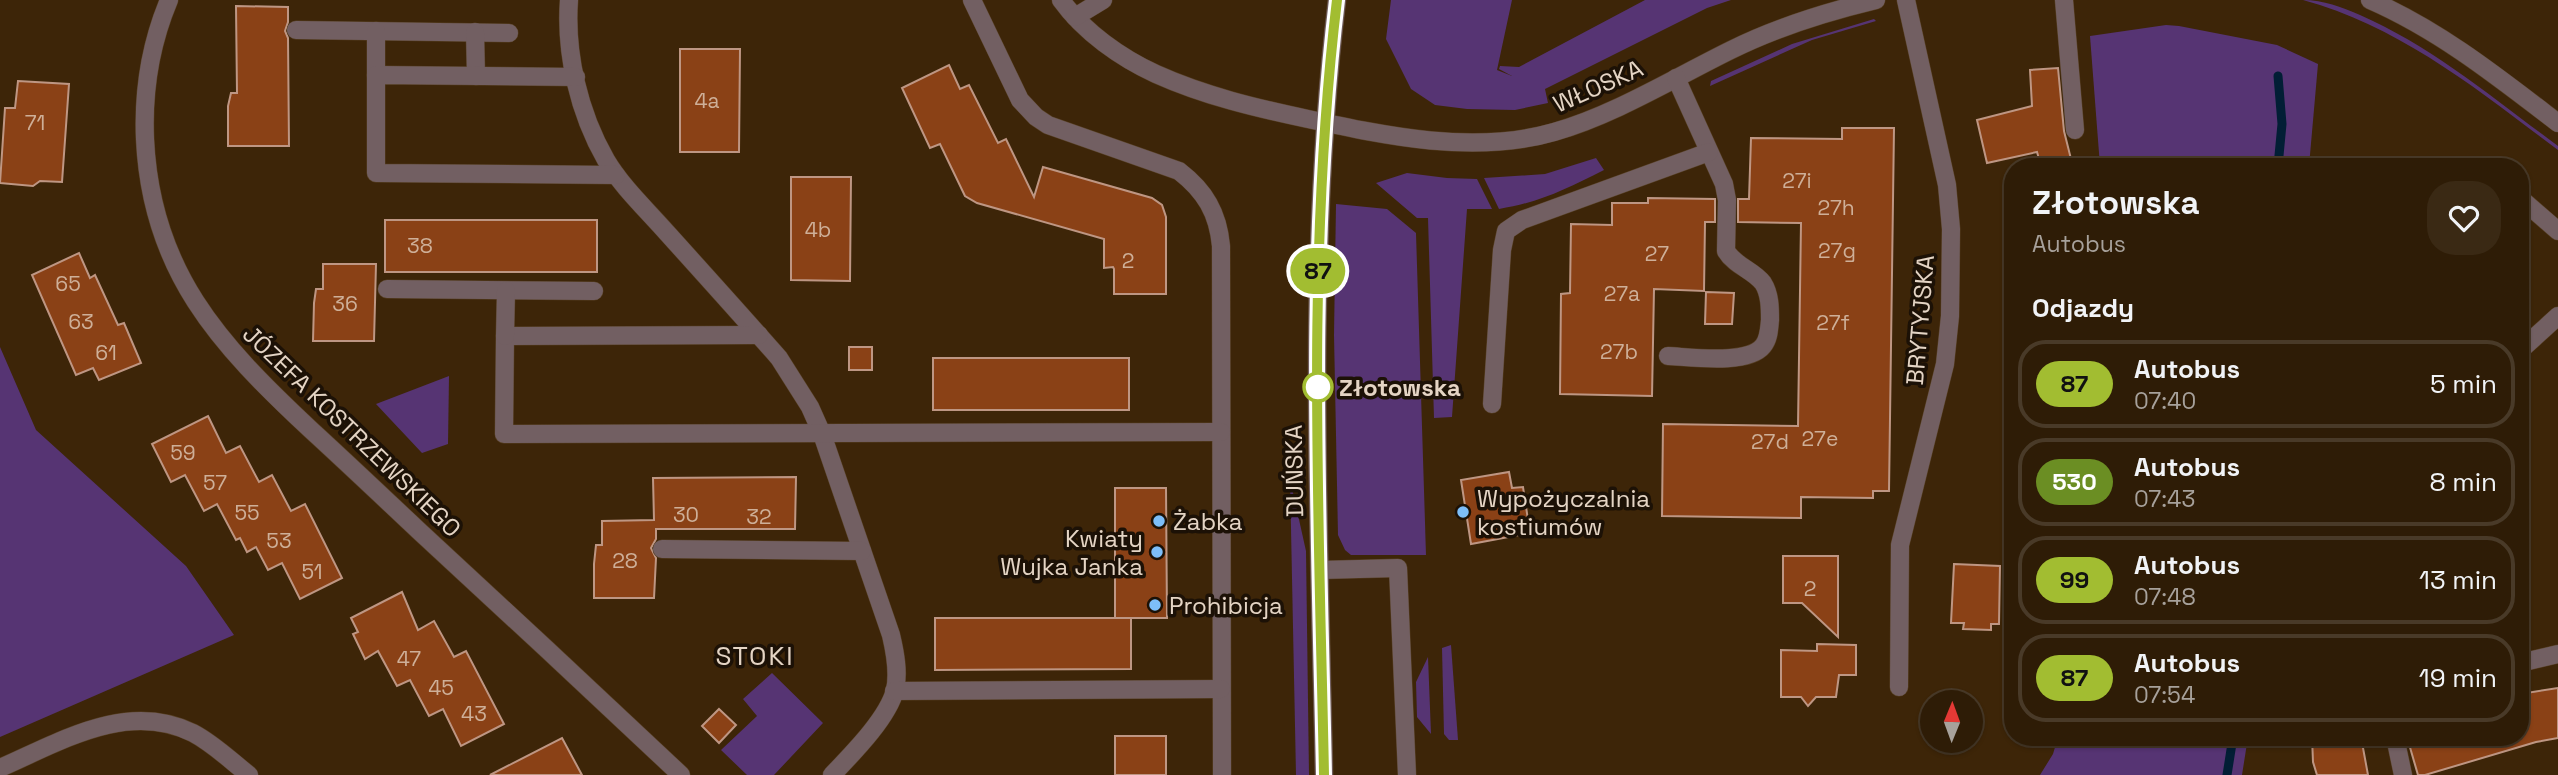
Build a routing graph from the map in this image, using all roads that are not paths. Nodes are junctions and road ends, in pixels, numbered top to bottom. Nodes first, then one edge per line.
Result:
1 (169, 0) edge
2 (569, 0) edge
3 (972, 0) edge
4 (1061, 0) edge
5 (1103, 0) edge
6 (1338, 0) edge
7 (1876, 0) edge
8 (1906, 0) edge
9 (2064, 0) edge
10 (2370, 0) edge
11 (1075, 17) junction
12 (296, 30) dead end
13 (376, 30) junction
14 (475, 32) junction
15 (509, 33) dead end
16 (376, 75) junction
17 (476, 76) junction
18 (576, 76) junction
19 (1676, 78) junction
20 (2558, 122) edge
21 (1325, 123) junction
22 (2076, 130) dead end
23 (1709, 152) junction
24 (616, 175) junction
25 (2529, 206) edge
26 (2558, 231) edge
27 (387, 289) dead end
28 (506, 291) junction
29 (594, 292) dead end
30 (2558, 316) edge
31 (759, 335) junction
32 (505, 336) junction
33 (2529, 342) edge
34 (1668, 356) dead end
35 (1492, 404) dead end
36 (1221, 432) junction
37 (821, 434) junction
38 (662, 549) dead end
39 (862, 551) junction
40 (1320, 570) junction
41 (2558, 654) edge
42 (2529, 661) edge
43 (1899, 687) dead end
44 (1221, 689) junction
45 (894, 691) junction
46 (2397, 746) edge
47 (0, 768) edge
48 (248, 775) edge
49 (681, 775) edge
50 (832, 775) edge
51 (1222, 775) edge
52 (1324, 775) edge
53 (1407, 775) edge
54 (2403, 775) edge

1 - 49 street, JÓZEFA KOSTRZEWSKIEGO
2 - 18 street
3 - 36 street
4 - 11 street
5 - 11 street
6 - 21 street, DUŃSKA
7 - 19 street, WŁOSKA
8 - 43 street, BRYTYJSKA
9 - 22 street
10 - 20 street
11 - 21 street
12 - 13 street
13 - 14 street
13 - 16 street
14 - 15 street
14 - 17 street
16 - 17 street
16 - 24 street
17 - 18 street
18 - 24 street
19 - 21 street, WŁOSKA
19 - 23 street
21 - 40 street, DUŃSKA
23 - 34 street
23 - 35 street
24 - 31 street
25 - 26 street
27 - 28 street
28 - 29 street
28 - 32 street
30 - 33 street
31 - 32 street
31 - 37 street
32 - 37 street
36 - 37 street
36 - 44 street
37 - 39 street
38 - 39 street
39 - 45 street
40 - 52 street, DUŃSKA
40 - 53 street
41 - 42 street
44 - 45 street
44 - 51 street
45 - 50 street
46 - 54 street
47 - 48 street

